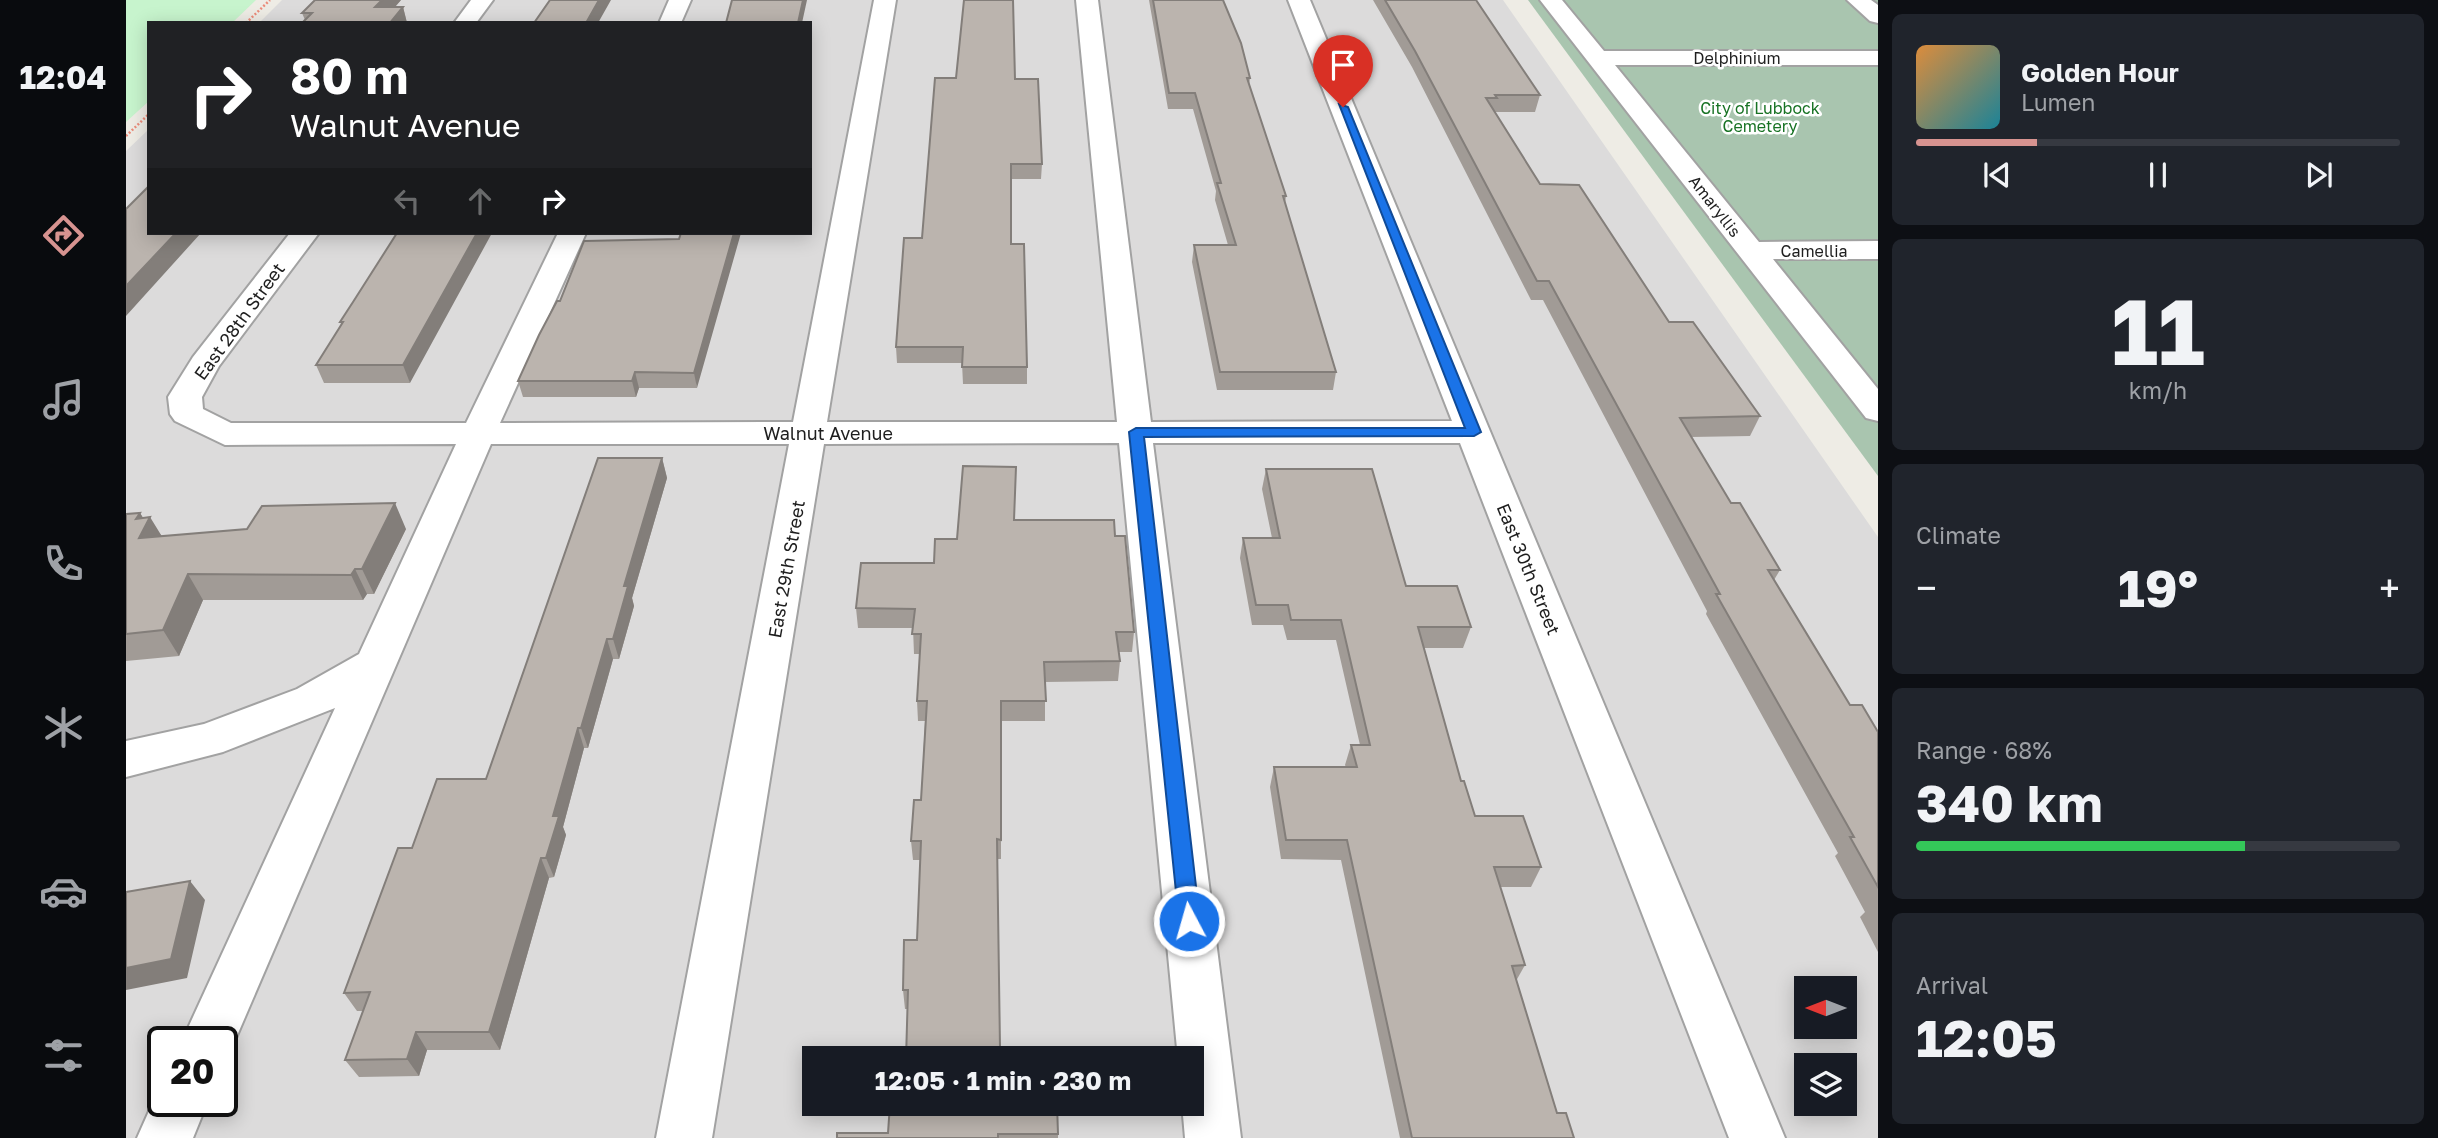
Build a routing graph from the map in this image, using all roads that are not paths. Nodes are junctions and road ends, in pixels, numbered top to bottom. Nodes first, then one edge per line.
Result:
1 (482, 0) edge
2 (680, 0) edge
3 (885, 0) edge
4 (1087, 0) edge
5 (1299, 0) edge
6 (1551, 0) edge
7 (1858, 0) edge
8 (1878, 16) edge
9 (466, 21) edge
10 (671, 21) edge
11 (1597, 58) junction
12 (1878, 58) edge
13 (303, 235) edge
14 (571, 235) edge
15 (1878, 250) edge
16 (1751, 251) junction
17 (1878, 411) edge
18 (187, 414) joint
19 (1136, 432) junction
20 (1474, 432) junction
21 (810, 433) junction
22 (478, 434) junction
23 (376, 664) junction
24 (126, 759) edge
25 (215, 1026) edge
26 (174, 1117) edge
27 (165, 1138) edge
28 (684, 1138) edge
29 (1213, 1138) edge
30 (1757, 1138) edge

1 - 9 street
2 - 10 street
3 - 21 street, East 29th Street
4 - 19 street
5 - 20 street, East 30th Street
6 - 11 street, Amaryllis
7 - 8 street
11 - 12 street, Delphinium
11 - 16 street, Amaryllis
13 - 18 street, East 28th Street
14 - 22 street
15 - 16 street, Camellia
16 - 17 street, Amaryllis
18 - 22 street, Walnut Avenue
19 - 20 street, Walnut Avenue
19 - 21 street, Walnut Avenue
19 - 29 street
20 - 30 street, East 30th Street
21 - 22 street, Walnut Avenue
21 - 28 street, East 29th Street
22 - 23 street
23 - 24 street
23 - 25 street
26 - 27 street

